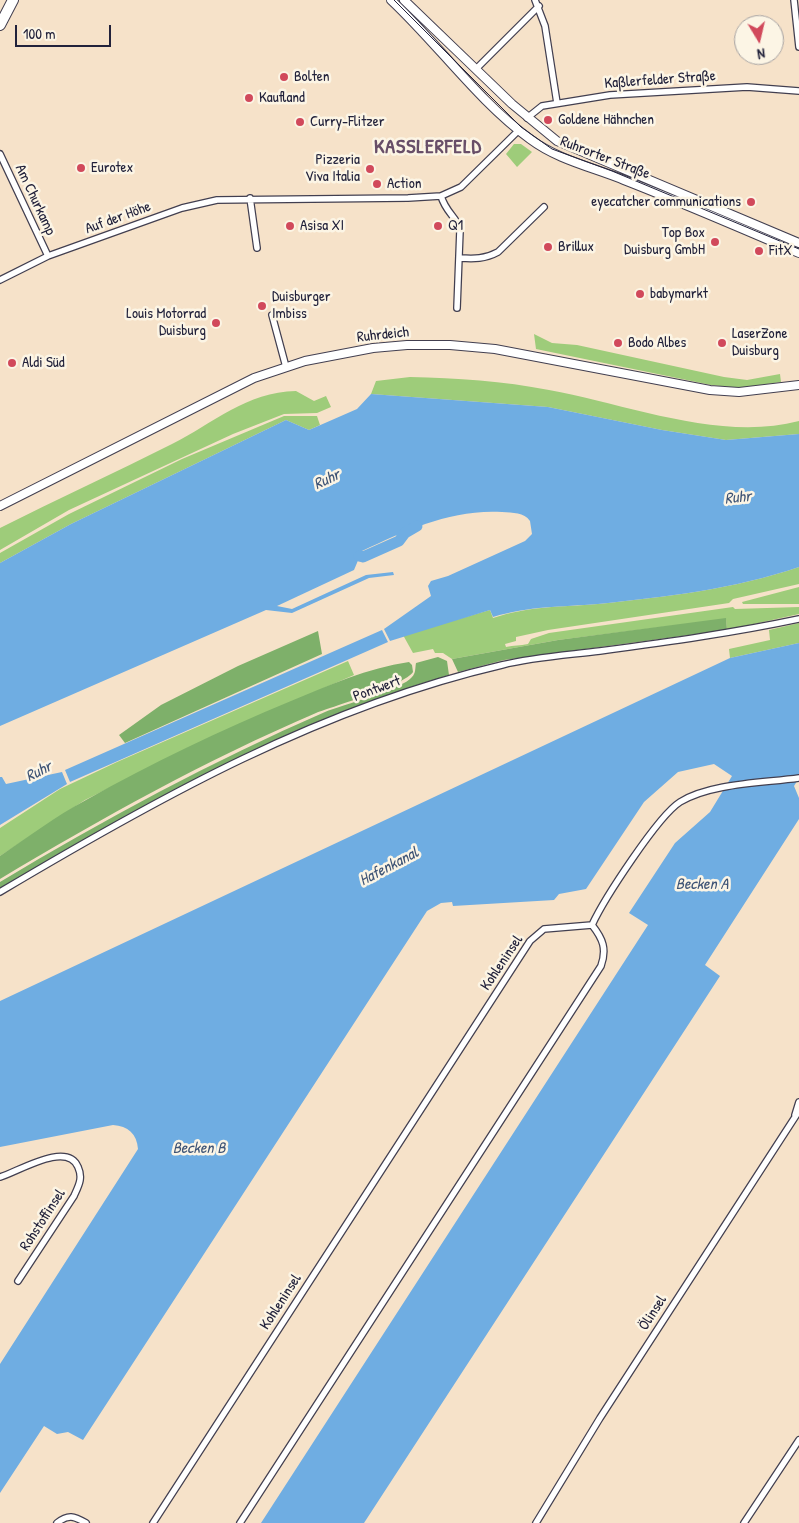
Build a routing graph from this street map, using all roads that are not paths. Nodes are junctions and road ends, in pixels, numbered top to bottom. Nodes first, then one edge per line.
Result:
1 (13, 0) edge
2 (391, 0) edge
3 (404, 0) edge
4 (535, 0) edge
5 (794, 0) edge
6 (539, 6) junction
7 (0, 25) edge
8 (799, 47) edge
9 (476, 69) junction
10 (799, 91) edge
11 (557, 103) junction
12 (527, 118) junction
13 (518, 130) junction
14 (0, 154) edge
15 (441, 196) junction
16 (250, 198) junction
17 (544, 206) dead end
18 (799, 243) edge
19 (257, 248) dead end
20 (799, 253) edge
21 (48, 256) junction
22 (460, 258) junction
23 (0, 280) edge
24 (457, 308) dead end
25 (272, 315) dead end
26 (286, 367) junction
27 (799, 385) edge
28 (0, 506) edge
29 (799, 619) edge
30 (799, 778) edge
31 (0, 892) edge
32 (592, 925) junction
33 (799, 1102) edge
34 (799, 1111) edge
35 (794, 1119) junction
36 (0, 1177) edge
37 (18, 1281) dead end
38 (799, 1440) edge
39 (57, 1523) edge
40 (86, 1523) edge
41 (153, 1523) edge
42 (240, 1523) edge
43 (536, 1523) edge
44 (744, 1523) edge

1 - 7 highway
2 - 13 main road, Ruhrorter Straße
3 - 9 main road, Ruhrorter Straße
4 - 6 street
5 - 8 street
6 - 9 street
6 - 11 street
9 - 12 main road, Ruhrorter Straße
10 - 11 street, Kaßlerfelder Straße
11 - 12 street, Kaßlerfelder Straße
12 - 13 main road
12 - 18 main road, Ruhrorter Straße
13 - 15 street, Auf der Höhe
13 - 20 main road, Ruhrorter Straße
14 - 21 street, Am Churkamp
15 - 16 street, Auf der Höhe
15 - 22 street
16 - 19 street
16 - 21 street, Auf der Höhe
17 - 22 street
21 - 23 street, Auf der Höhe
22 - 24 street
25 - 26 street
26 - 27 main road, Ruhrdeich
26 - 28 main road, Ruhrdeich
29 - 31 street, Pontwert
30 - 32 street
32 - 41 street, Kohleninsel
32 - 42 street
33 - 35 street, Ölinsel
34 - 35 street, Ölinsel
35 - 43 street, Ölinsel
36 - 37 street, Rohstoffinsel
38 - 44 street
39 - 40 street

